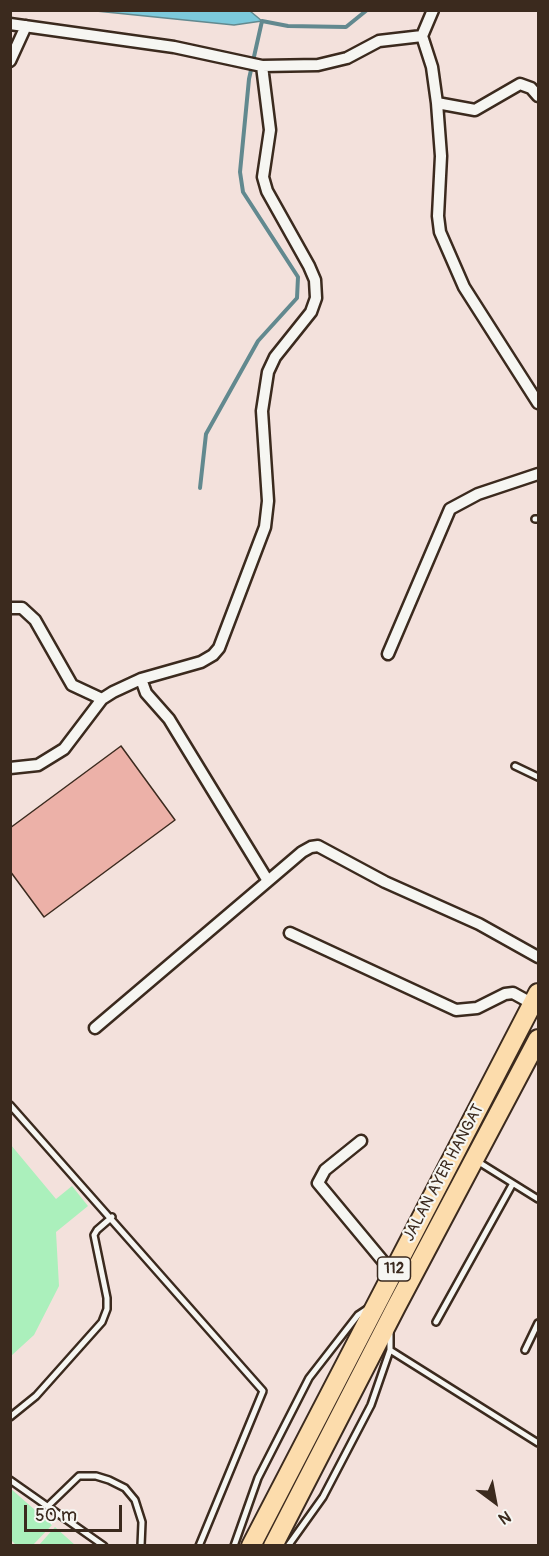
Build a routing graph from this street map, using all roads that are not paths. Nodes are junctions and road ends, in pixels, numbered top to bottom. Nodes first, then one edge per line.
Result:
1 (433, 10) edge
2 (10, 24) edge
3 (26, 26) junction
4 (422, 36) junction
5 (10, 61) edge
6 (260, 66) junction
7 (538, 96) edge
8 (437, 104) junction
9 (538, 403) edge
10 (538, 474) edge
11 (10, 608) edge
12 (388, 654) dead end
13 (141, 679) junction
14 (102, 699) junction
15 (515, 766) dead end
16 (10, 768) edge
17 (538, 777) edge
18 (268, 881) junction
19 (290, 933) dead end
20 (538, 957) edge
21 (536, 998) edge
22 (95, 1028) dead end
23 (538, 1039) edge
24 (533, 1065) edge
25 (10, 1105) edge
26 (361, 1141) dead end
27 (475, 1161) junction
28 (512, 1185) junction
29 (538, 1199) edge
30 (112, 1217) junction
31 (392, 1272) junction
32 (378, 1301) junction
33 (396, 1307) junction
34 (436, 1323) dead end
35 (538, 1323) edge
36 (390, 1350) junction
37 (525, 1350) dead end
38 (10, 1417) edge
39 (538, 1443) edge
40 (10, 1480) edge
41 (48, 1506) junction
42 (104, 1545) edge
43 (141, 1545) edge
44 (199, 1545) edge
45 (234, 1545) edge
46 (251, 1545) edge
47 (273, 1545) edge
48 (288, 1545) edge

1 - 4 street
2 - 3 street
3 - 5 street
3 - 6 street
4 - 6 street
4 - 8 street
6 - 13 street
7 - 8 street
8 - 9 street
10 - 12 street
11 - 14 street
13 - 14 street
13 - 18 street
14 - 16 street
15 - 17 lane
18 - 20 street
18 - 22 street
19 - 21 street
21 - 31 main road, JALAN AYER HANGAT / 112
23 - 24 main road, JALAN AYER HANGAT / 112
24 - 27 main road, JALAN AYER HANGAT / 112
25 - 30 lane
26 - 31 street
27 - 28 lane
27 - 33 main road, JALAN AYER HANGAT / 112
28 - 29 lane
28 - 34 lane
30 - 38 lane
30 - 44 lane
31 - 32 main road, JALAN AYER HANGAT / 112
32 - 45 lane
32 - 46 main road, JALAN AYER HANGAT / 112
33 - 36 lane
33 - 47 main road, JALAN AYER HANGAT / 112
35 - 37 lane
36 - 39 lane
36 - 48 lane
40 - 41 lane
41 - 42 lane
41 - 43 lane

